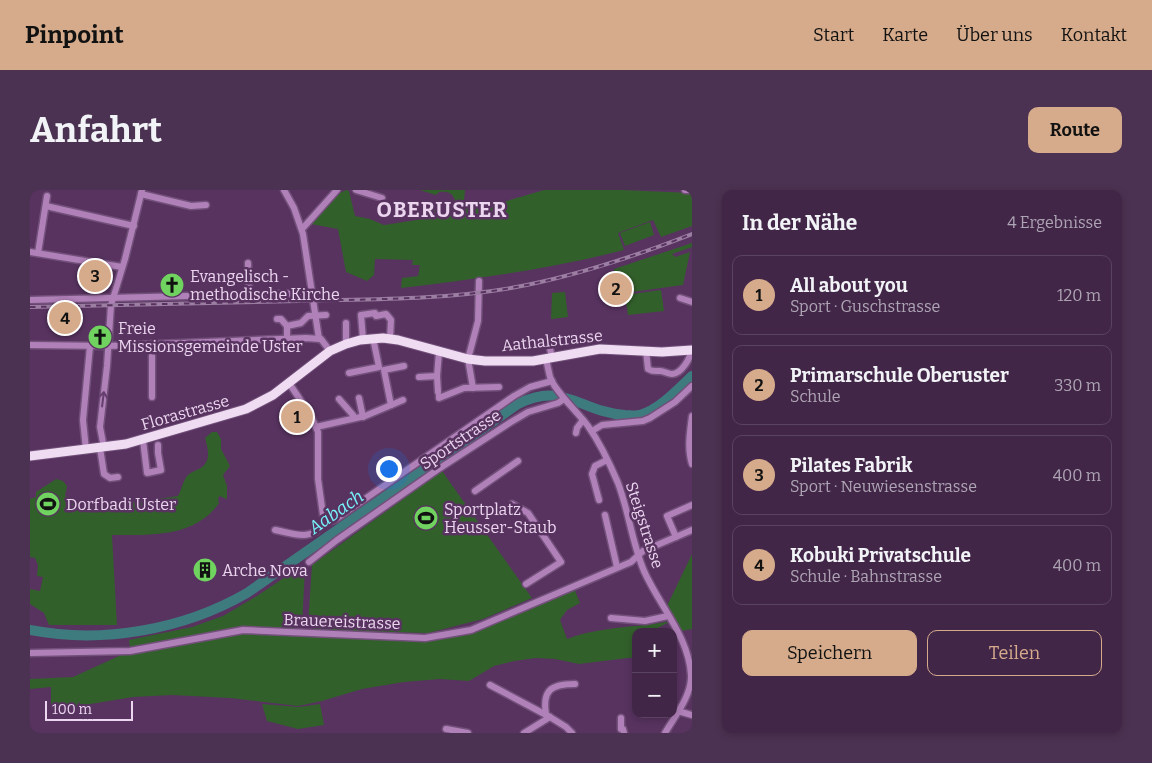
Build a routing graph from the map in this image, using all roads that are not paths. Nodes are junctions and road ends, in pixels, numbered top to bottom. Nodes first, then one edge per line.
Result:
1 (284, 190) edge
2 (337, 190) edge
3 (356, 190) edge
4 (685, 190) edge
5 (692, 190) edge
6 (142, 192) edge
7 (47, 196) dead end
8 (382, 198) dead end
9 (206, 204) dead end
10 (46, 206) junction
11 (134, 226) junction
12 (302, 229) junction
13 (30, 252) edge
14 (38, 253) junction
15 (248, 263) dead end
16 (122, 267) junction
17 (479, 281) dead end
18 (311, 293) junction
19 (250, 294) junction
20 (113, 297) junction
21 (680, 298) dead end
22 (30, 300) edge
23 (692, 302) edge
24 (326, 315) dead end
25 (315, 316) junction
26 (277, 319) dead end
27 (346, 323) dead end
28 (287, 326) junction
29 (318, 338) junction
30 (287, 339) junction
31 (368, 339) junction
32 (390, 339) junction
33 (548, 339) dead end
34 (152, 344) junction
35 (346, 344) junction
36 (30, 345) edge
37 (90, 346) junction
38 (108, 346) junction
39 (692, 350) edge
40 (330, 351) junction
41 (646, 351) junction
42 (439, 352) junction
43 (549, 358) junction
44 (468, 359) junction
45 (404, 366) dead end
46 (349, 373) dead end
47 (436, 376) junction
48 (420, 377) dead end
49 (552, 381) junction
50 (289, 383) junction
51 (499, 387) dead end
52 (692, 387) edge
53 (473, 388) junction
54 (152, 397) dead end
55 (359, 398) dead end
56 (340, 399) dead end
57 (403, 400) dead end
58 (564, 401) junction
59 (391, 406) junction
60 (353, 415) dead end
61 (692, 416) edge
62 (363, 417) junction
63 (583, 420) junction
64 (316, 427) junction
65 (592, 431) junction
66 (576, 433) dead end
67 (143, 440) junction
68 (157, 440) junction
69 (102, 448) junction
70 (86, 450) junction
71 (30, 456) edge
72 (607, 460) junction
73 (518, 461) dead end
74 (692, 464) edge
75 (164, 467) dead end
76 (118, 477) dead end
77 (475, 491) dead end
78 (599, 500) dead end
79 (512, 504) dead end
80 (692, 505) edge
81 (605, 515) dead end
82 (324, 524) junction
83 (275, 530) dead end
84 (692, 530) edge
85 (676, 537) junction
86 (638, 555) junction
87 (309, 562) dead end
88 (618, 567) junction
89 (526, 584) dead end
90 (668, 616) junction
91 (612, 618) dead end
92 (30, 653) edge
93 (575, 684) dead end
94 (490, 685) dead end
95 (678, 711) junction
96 (692, 715) edge
97 (548, 716) junction
98 (621, 718) dead end
99 (446, 729) dead end
100 (468, 733) edge
101 (524, 733) edge
102 (572, 733) edge
103 (624, 733) edge
104 (665, 733) edge

1 - 12 street
2 - 12 street
3 - 8 street
4 - 5 street
6 - 9 street
6 - 11 street
7 - 10 street
10 - 11 street
10 - 14 street
11 - 16 street
12 - 18 street
13 - 14 street
14 - 16 street
15 - 19 street
16 - 20 street
17 - 44 street
18 - 19 street
18 - 25 street
19 - 20 street
20 - 22 street
20 - 38 street
21 - 23 street
24 - 25 street
25 - 28 street
25 - 29 street
26 - 28 street
27 - 35 street
28 - 30 street
29 - 30 street
29 - 40 street
30 - 34 street
31 - 32 main road, Aathalstrasse
31 - 32 street
31 - 35 main road, Aathalstrasse
31 - 46 street
32 - 42 main road, Aathalstrasse
33 - 43 street, Steigstrasse
34 - 38 street
34 - 54 street
35 - 40 main road, Aathalstrasse
36 - 37 street
37 - 38 street
37 - 70 street
69 -> 38 street
39 - 41 main road, Aathalstrasse
39 - 41 street
40 - 50 main road, Florastrasse
41 - 43 main road, Aathalstrasse
42 - 44 main road, Aathalstrasse
42 - 47 street
43 - 44 main road, Aathalstrasse
43 - 49 street, Steigstrasse
44 - 53 street
45 - 59 street
47 - 48 street
47 - 53 street
49 - 58 street, Steigstrasse
49 - 82 street
50 - 64 street
50 - 68 main road, Florastrasse
51 - 53 street
52 - 65 street
55 - 62 street
56 - 60 street
57 - 59 street
58 - 63 street, Steigstrasse
58 - 87 street, Sportstrasse
59 - 62 street
61 - 74 street
62 - 64 street
63 - 65 street, Steigstrasse
63 - 66 street
64 - 82 street
65 - 72 street, Steigstrasse
67 - 68 main road, Florastrasse
67 - 68 street
67 - 69 main road, Florastrasse
68 - 75 street
69 - 70 main road, Florastrasse
69 - 76 street
70 - 71 main road, Florastrasse
72 - 78 street
72 - 86 street, Steigstrasse
73 - 77 street
79 - 89 street
80 - 85 street
81 - 88 street
82 - 83 street
84 - 85 street, Brauereistrasse
85 - 86 street, Brauereistrasse
86 - 88 street, Brauereistrasse
86 - 90 street, Steigstrasse
88 - 92 street, Brauereistrasse
90 - 91 street
90 - 95 street, Steigstrasse
93 - 97 street
94 - 97 street
95 - 96 street
95 - 104 street, Steigstrasse
97 - 101 street
97 - 102 street
98 - 103 street
99 - 100 street

